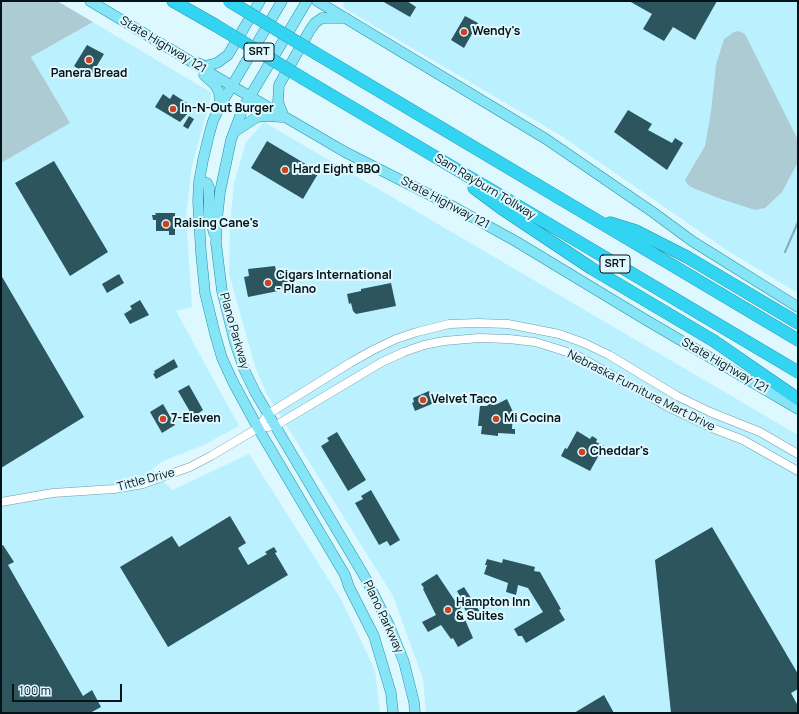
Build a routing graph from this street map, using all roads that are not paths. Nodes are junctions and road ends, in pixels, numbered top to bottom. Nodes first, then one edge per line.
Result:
1 (90, 1) edge
2 (173, 1) edge
3 (228, 1) edge
4 (260, 1) edge
5 (282, 1) edge
6 (307, 1) edge
7 (317, 1) edge
8 (333, 1) edge
9 (346, 18) junction
10 (188, 60) junction
11 (232, 86) junction
12 (249, 97) junction
13 (220, 106) junction
14 (284, 117) junction
15 (234, 132) junction
16 (432, 155) junction
17 (199, 182) junction
18 (593, 218) junction
19 (216, 242) junction
20 (798, 307) edge
21 (798, 323) edge
22 (798, 340) edge
23 (798, 372) edge
24 (798, 399) edge
25 (798, 409) edge
26 (268, 414) junction
27 (275, 426) junction
28 (258, 428) junction
29 (798, 454) edge
30 (798, 471) edge
31 (1, 502) edge
32 (393, 713) edge
33 (415, 713) edge

1 - 10 main road, State Highway 121
2 - 16 highway, Sam Rayburn Tollway / SRT, bridge
3 - 18 highway, SRT, bridge
4 - 10 main road
5 - 11 main road, Plano Parkway
6 - 12 main road, Plano Parkway
7 - 9 main road
8 - 9 main road
9 - 14 main road
9 - 20 main road
10 - 11 main road, State Highway 121
10 - 13 main road
11 - 12 main road, State Highway 121
11 - 13 main road, Plano Parkway
12 - 14 main road, State Highway 121
12 - 15 main road, Plano Parkway
13 - 17 main road, Plano Parkway
14 - 15 main road
14 - 25 main road, State Highway 121
15 - 19 main road, Plano Parkway
16 - 23 highway, Sam Rayburn Tollway / SRT
16 - 24 highway
17 - 19 main road
17 - 28 main road, Plano Parkway
18 - 21 highway
18 - 22 highway, SRT
19 - 26 main road, Plano Parkway
26 - 27 main road, Plano Parkway
26 - 28 street, Nebraska Furniture Mart Drive
26 - 29 street, Nebraska Furniture Mart Drive
27 - 28 street, Nebraska Furniture Mart Drive
27 - 30 street, Nebraska Furniture Mart Drive
27 - 33 main road, Plano Parkway
28 - 31 street, Tittle Drive
28 - 32 main road, Plano Parkway

